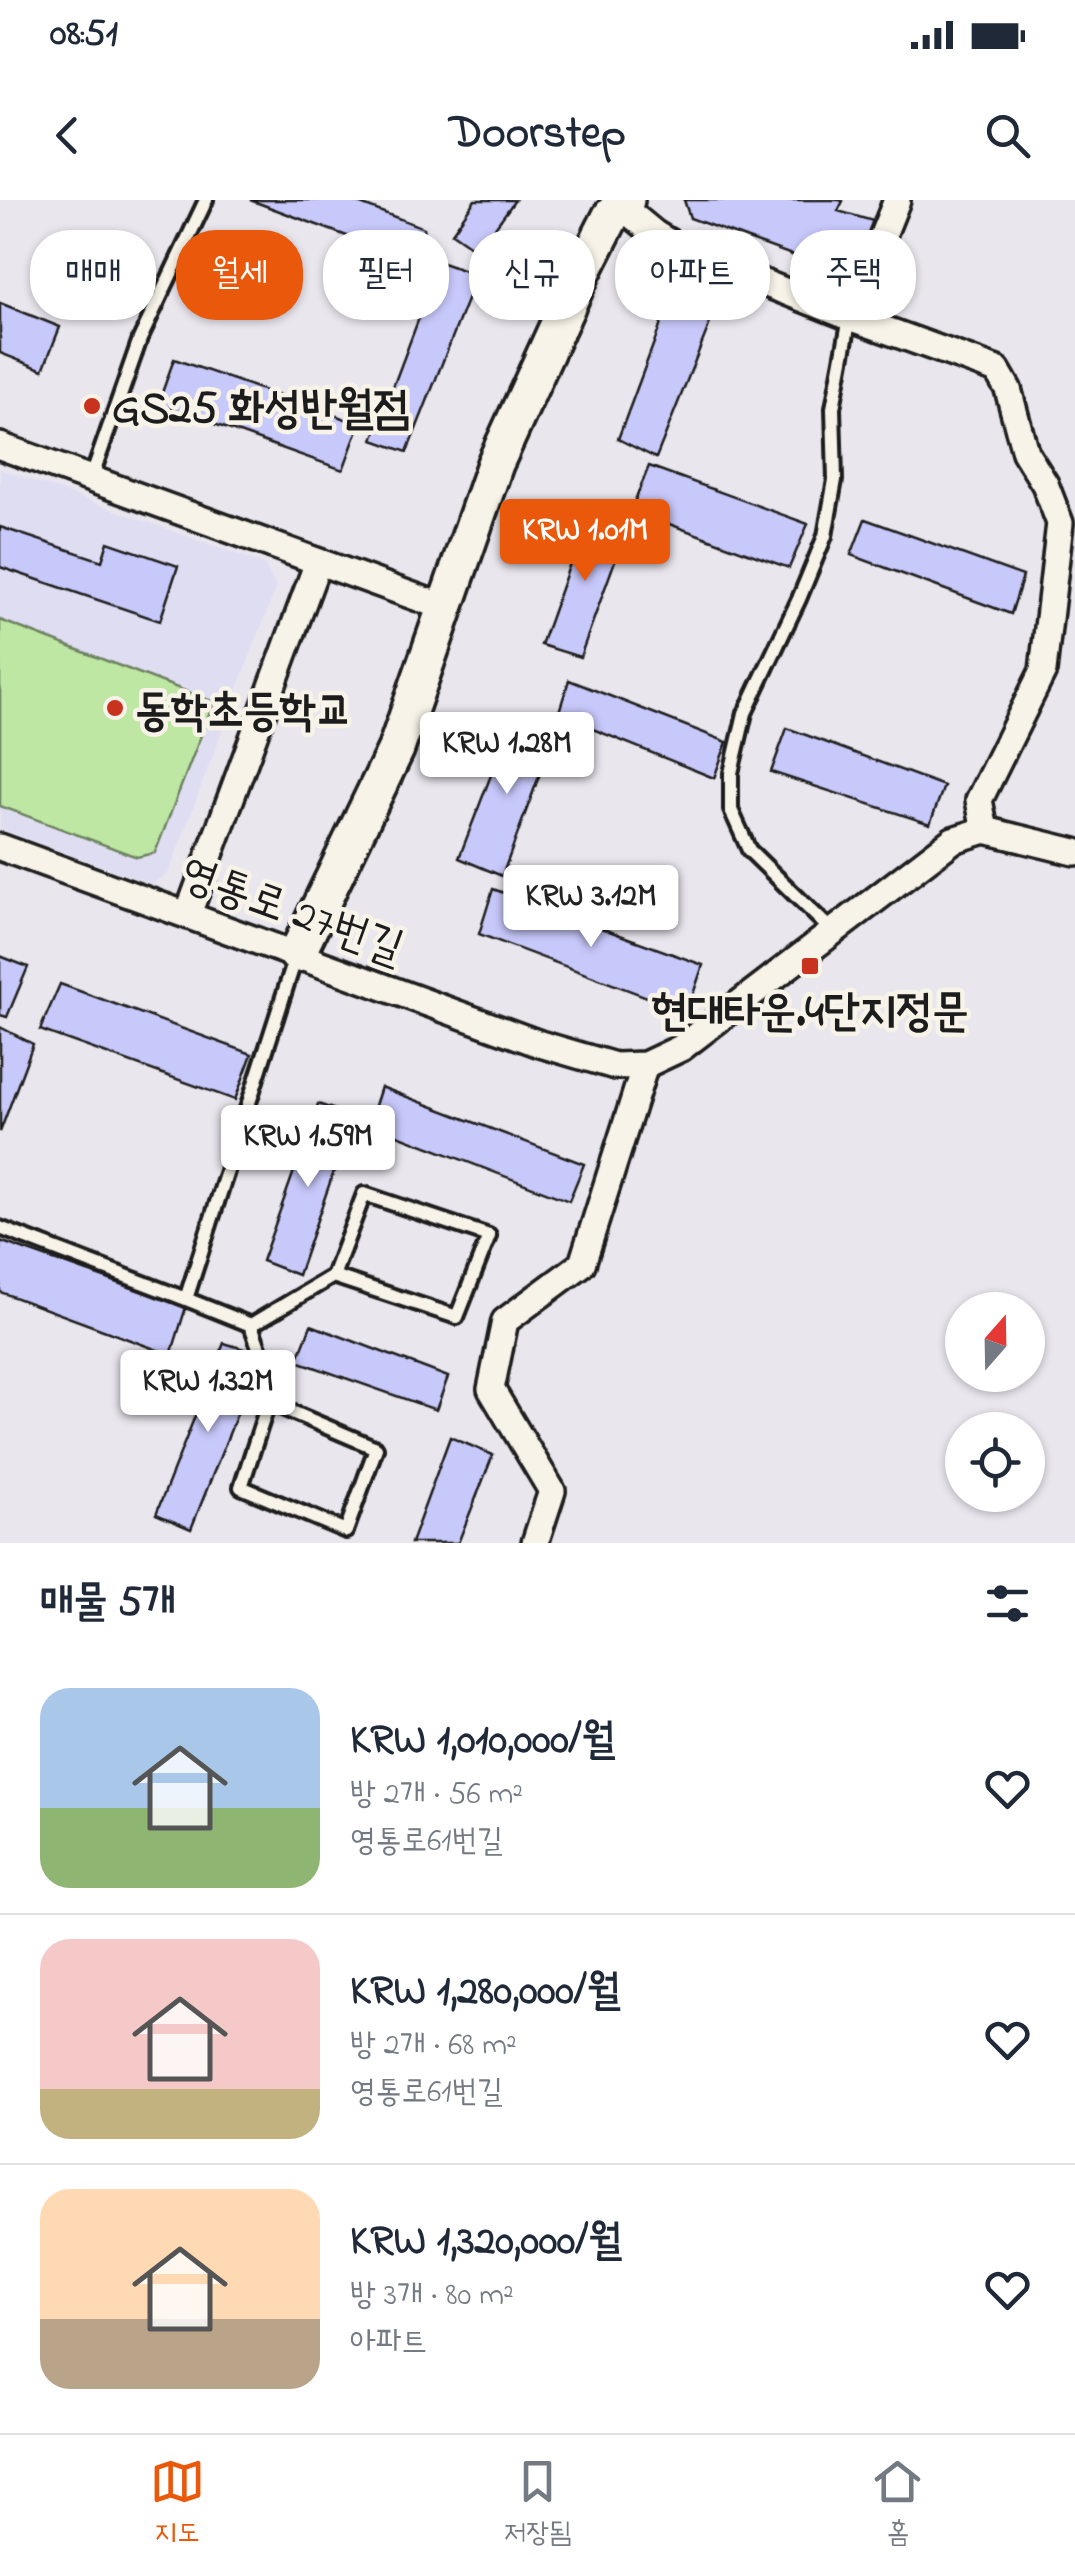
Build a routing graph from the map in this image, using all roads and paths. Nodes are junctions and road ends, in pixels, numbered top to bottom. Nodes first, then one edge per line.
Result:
1 (206, 200) edge
2 (897, 200) edge
3 (623, 203) edge
4 (885, 230) edge
5 (790, 294) edge
6 (850, 320) edge
7 (856, 320) edge
8 (0, 446) edge
9 (91, 480) junction
10 (318, 562) junction
11 (446, 608) junction
12 (980, 800) junction
13 (985, 830) junction
14 (953, 840) junction
15 (0, 847) edge
16 (1075, 852) edge
17 (188, 914) junction
18 (833, 932) junction
19 (297, 954) junction
20 (645, 1065) junction
21 (0, 1228) edge
22 (333, 1276) junction
23 (186, 1299) junction
24 (250, 1325) junction
25 (280, 1407) junction
26 (535, 1543) edge

1 - 9 lane
2 - 4 street
3 - 5 street
3 - 11 street
6 - 18 lane
7 - 12 street
8 - 9 street
9 - 10 street
10 - 11 street
10 - 17 street
11 - 19 street
12 - 13 street
12 - 14 street
13 - 14 street
13 - 16 street
14 - 18 street
15 - 17 street, 영통로 27번길
17 - 19 street, 영통로 27번길
18 - 20 street
19 - 20 street, 영통로 27번길
19 - 23 lane
20 - 26 street
21 - 23 lane
22 - 22 lane
22 - 24 lane
23 - 24 lane
24 - 25 lane
25 - 25 lane

